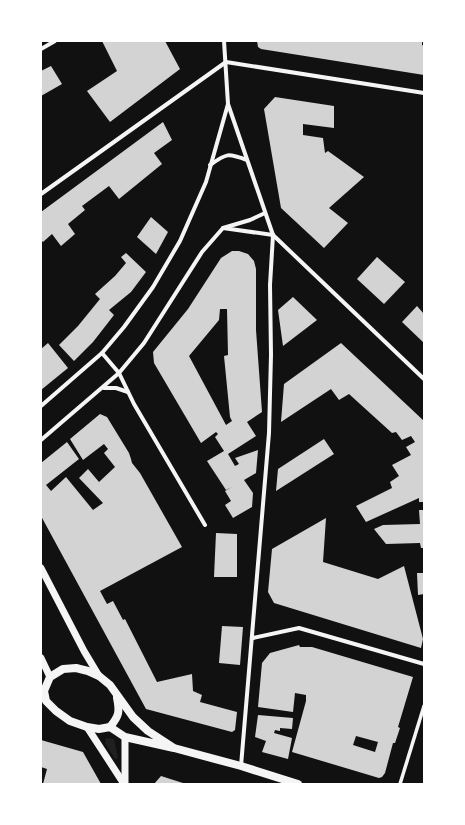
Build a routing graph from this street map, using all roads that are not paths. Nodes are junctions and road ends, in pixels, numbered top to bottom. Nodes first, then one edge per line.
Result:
1 (55, 41) edge
2 (224, 41) edge
3 (41, 49) edge
4 (226, 62) junction
5 (424, 93) edge
6 (228, 104) junction
7 (247, 160) junction
8 (210, 165) junction
9 (41, 194) edge
10 (265, 213) junction
11 (222, 228) junction
12 (273, 235) junction
13 (102, 353) junction
14 (119, 373) junction
15 (424, 379) edge
16 (104, 388) junction
17 (128, 392) junction
18 (41, 406) edge
19 (41, 440) edge
20 (205, 524) dead end
21 (41, 568) edge
22 (253, 638) junction
23 (41, 658) edge
24 (424, 664) edge
25 (99, 676) junction
26 (50, 677) junction
27 (43, 691) edge
28 (117, 695) junction
29 (424, 706) edge
30 (87, 727) junction
31 (110, 727) junction
32 (125, 737) junction
33 (174, 748) junction
34 (241, 766) junction
35 (124, 784) edge
36 (298, 784) edge
37 (400, 784) edge

1 - 3 street
2 - 4 street
4 - 5 street
4 - 6 street
4 - 9 street
6 - 7 street
6 - 8 street
7 - 8 street
7 - 10 street
8 - 13 street
10 - 11 street
10 - 12 street
11 - 12 street
11 - 14 street
12 - 15 street
12 - 22 street
13 - 14 street
13 - 18 street
14 - 16 street
14 - 17 street
16 - 17 street
16 - 19 street
17 - 20 street
21 - 25 street
22 - 24 street
22 - 34 street
23 - 26 street
25 - 26 main road
25 - 28 main road
26 - 27 main road
27 - 30 main road
28 - 31 main road
28 - 33 main road
29 - 37 street
30 - 31 main road
30 - 35 street
31 - 32 main road
32 - 33 main road
32 - 35 street
33 - 34 main road
34 - 36 main road

